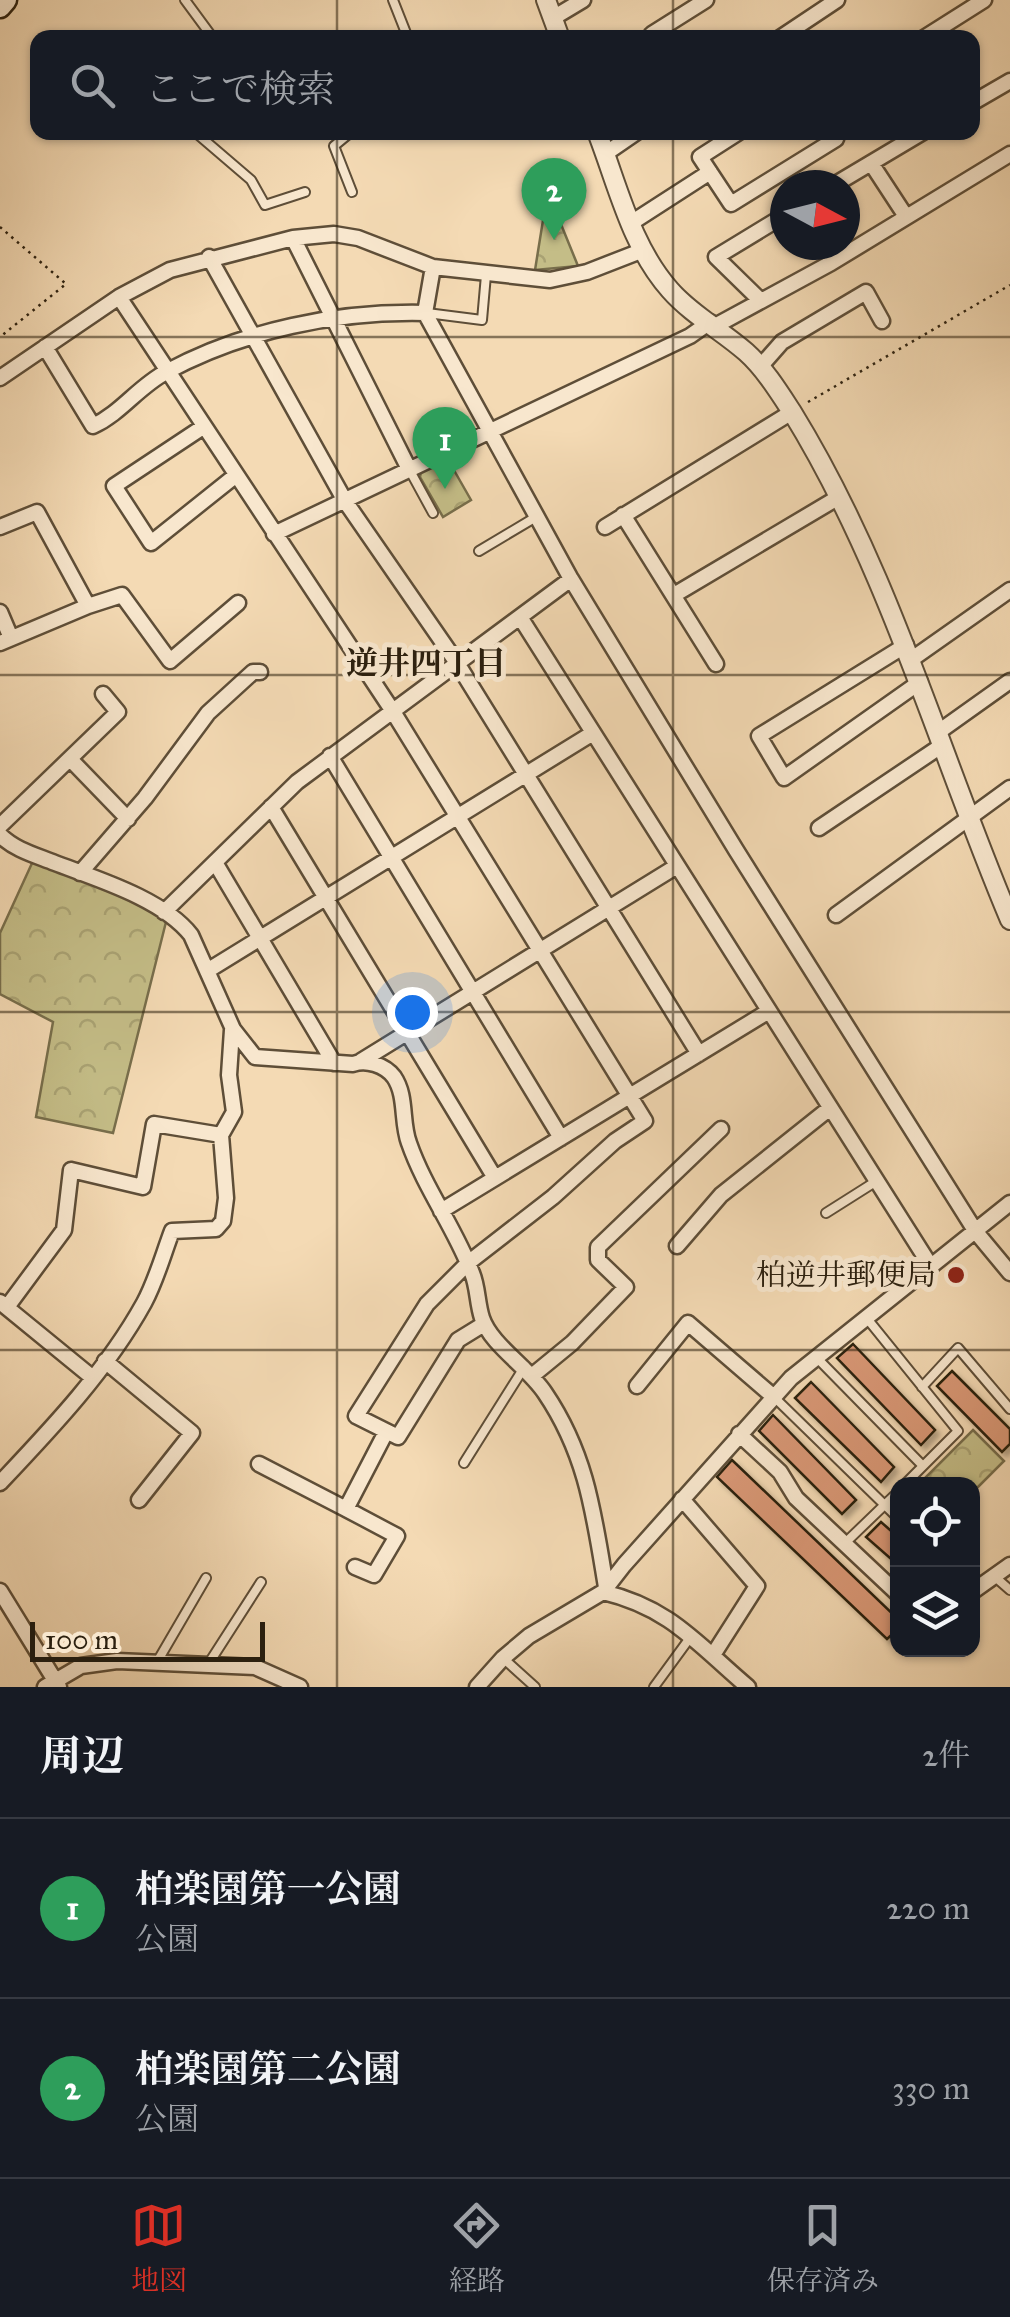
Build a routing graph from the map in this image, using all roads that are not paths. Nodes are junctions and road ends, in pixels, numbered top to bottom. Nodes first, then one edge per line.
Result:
1 (6, 0) edge
2 (185, 0) edge
3 (393, 0) edge
4 (546, 0) edge
5 (583, 0) edge
6 (706, 0) edge
7 (837, 0) edge
8 (984, 0) edge
9 (0, 8) edge
10 (553, 18) junction
11 (207, 30) edge
12 (405, 30) edge
13 (557, 30) edge
14 (658, 30) edge
15 (792, 30) edge
16 (937, 30) edge
17 (1010, 82) edge
18 (980, 99) edge
19 (204, 140) edge
20 (341, 140) edge
21 (600, 140) edge
22 (625, 140) edge
23 (727, 140) edge
24 (836, 140) edge
25 (909, 140) edge
26 (605, 154) junction
27 (1010, 154) edge
28 (870, 163) junction
29 (859, 170) edge
30 (710, 172) junction
31 (305, 192) dead end
32 (352, 192) dead end
33 (906, 215) junction
34 (631, 222) junction
35 (770, 224) edge
36 (294, 238) junction
37 (641, 251) junction
38 (209, 257) junction
39 (433, 267) junction
40 (486, 275) junction
41 (119, 297) junction
42 (760, 300) junction
43 (425, 313) junction
44 (332, 319) junction
45 (882, 322) dead end
46 (712, 324) junction
47 (253, 336) junction
48 (45, 347) junction
49 (760, 367) junction
50 (166, 372) junction
51 (0, 378) edge
52 (792, 412) junction
53 (203, 427) junction
54 (489, 432) junction
55 (409, 469) junction
56 (235, 476) junction
57 (839, 497) junction
58 (345, 501) junction
59 (434, 513) dead end
60 (624, 515) junction
61 (536, 517) junction
62 (0, 526) edge
63 (606, 527) dead end
64 (274, 534) junction
65 (479, 552) dead end
66 (571, 579) junction
67 (1010, 590) edge
68 (674, 595) junction
69 (238, 603) dead end
70 (88, 606) junction
71 (0, 612) edge
72 (520, 618) junction
73 (6, 640) edge
74 (909, 652) junction
75 (456, 663) junction
76 (716, 664) dead end
77 (260, 672) dead end
78 (1010, 681) edge
79 (920, 682) junction
80 (103, 694) dead end
81 (392, 710) junction
82 (592, 732) junction
83 (939, 739) junction
84 (330, 756) junction
85 (70, 759) junction
86 (525, 774) junction
87 (1010, 788) edge
88 (272, 807) junction
89 (457, 816) junction
90 (128, 818) junction
91 (968, 820) junction
92 (0, 826) edge
93 (819, 828) dead end
94 (0, 835) edge
95 (391, 857) junction
96 (216, 864) junction
97 (677, 866) junction
98 (80, 872) junction
99 (1003, 880) edge
100 (326, 897) junction
101 (608, 908) junction
102 (164, 912) junction
103 (836, 915) dead end
104 (1010, 920) edge
105 (261, 937) junction
106 (540, 951) junction
107 (206, 971) junction
108 (473, 992) junction
109 (768, 1010) junction
110 (232, 1029) junction
111 (407, 1032) junction
112 (698, 1054) junction
113 (360, 1062) junction
114 (334, 1063) junction
115 (629, 1096) junction
116 (830, 1108) junction
117 (722, 1129) dead end
118 (222, 1135) junction
119 (561, 1138) junction
120 (495, 1178) junction
121 (875, 1182) junction
122 (1010, 1203) edge
123 (442, 1211) junction
124 (826, 1212) dead end
125 (976, 1232) junction
126 (677, 1246) dead end
127 (468, 1263) junction
128 (930, 1265) junction
129 (1010, 1273) edge
130 (3, 1305) edge
131 (866, 1316) junction
132 (484, 1324) junction
133 (816, 1357) junction
134 (106, 1361) junction
135 (529, 1371) junction
136 (93, 1378) junction
137 (637, 1386) dead end
138 (922, 1387) junction
139 (774, 1396) junction
140 (1010, 1409) edge
141 (386, 1432) junction
142 (739, 1434) junction
143 (464, 1463) dead end
144 (259, 1464) dead end
145 (923, 1466) junction
146 (912, 1477) edge
147 (1, 1480) edge
148 (682, 1499) junction
149 (139, 1500) dead end
150 (890, 1500) edge
151 (884, 1506) junction
152 (346, 1509) junction
153 (890, 1511) edge
154 (844, 1544) junction
155 (1010, 1565) edge
156 (354, 1567) dead end
157 (994, 1576) junction
158 (206, 1578) dead end
159 (261, 1582) dead end
160 (890, 1587) edge
161 (980, 1587) edge
162 (0, 1590) edge
163 (604, 1590) junction
164 (1010, 1590) edge
165 (692, 1635) junction
166 (713, 1655) junction
167 (503, 1658) junction
168 (157, 1662) junction
169 (209, 1663) junction
170 (54, 1685) edge
171 (300, 1687) edge
172 (477, 1687) edge
173 (535, 1687) edge
174 (654, 1687) edge
175 (748, 1687) edge

1 - 9 main road
2 - 11 lane
3 - 12 lane
4 - 10 street
5 - 10 street
6 - 14 street
7 - 15 street
8 - 16 street
10 - 13 street
17 - 18 street
19 - 31 lane
20 - 32 lane
21 - 26 street
22 - 26 street
23 - 30 street
24 - 30 street
25 - 28 street
26 - 34 street
27 - 33 street
28 - 29 street
28 - 33 street
30 - 34 street
33 - 42 street
34 - 37 street
35 - 42 street
36 - 38 street
36 - 39 street
36 - 44 street
37 - 40 street
37 - 46 street
38 - 41 street
38 - 47 street
39 - 40 street
39 - 43 street
40 - 43 lane
41 - 48 street
41 - 50 street
42 - 46 street
43 - 44 street
43 - 54 street
44 - 47 street
44 - 55 street
45 - 49 street
46 - 49 street
46 - 54 street
47 - 50 street
47 - 58 street
48 - 50 street
48 - 51 street
49 - 52 street
50 - 53 street
52 - 57 street
52 - 60 street
53 - 56 street
53 - 56 street
54 - 55 street
54 - 61 street
55 - 58 street
55 - 59 lane
56 - 64 street
57 - 68 street
57 - 74 street
58 - 64 street
58 - 75 street
60 - 63 street
60 - 68 street
61 - 65 lane
61 - 66 street
62 - 70 street
64 - 81 street
66 - 72 street
66 - 125 street
67 - 74 street
68 - 76 street
69 - 70 street
70 - 73 street
71 - 73 street
72 - 75 street
72 - 82 street
74 - 79 street
74 - 79 street
75 - 81 street
75 - 86 street
77 - 90 street
78 - 83 street
79 - 83 street
80 - 85 street
81 - 84 street
81 - 89 street
82 - 86 street
82 - 97 street
83 - 91 street
83 - 93 street
84 - 88 street
84 - 95 street
85 - 90 street
85 - 92 street
86 - 89 street
86 - 101 street
87 - 91 street
88 - 96 street
88 - 100 street
89 - 95 street
89 - 106 street
90 - 98 street
91 - 99 street
91 - 103 street
94 - 98 street
95 - 100 street
95 - 108 street
96 - 102 street
96 - 105 street
97 - 101 street
97 - 109 street
98 - 102 street
99 - 104 street
100 - 105 street
100 - 111 street
101 - 106 street
101 - 112 street
102 - 107 street
105 - 107 street
105 - 114 street
106 - 108 street
106 - 115 street
107 - 110 street
108 - 111 street
108 - 119 street
109 - 112 street
109 - 116 street
110 - 114 street
110 - 118 street
111 - 113 street
111 - 120 street
112 - 115 street
113 - 114 street
113 - 123 street
115 - 119 street
115 - 127 street
116 - 121 street
116 - 126 street
117 - 135 street
118 - 130 street
118 - 134 street
119 - 120 street
120 - 123 street
121 - 124 lane
121 - 128 street
122 - 125 street
123 - 127 street
125 - 128 street
125 - 129 street
127 - 132 street
127 - 141 street
128 - 131 street
130 - 136 street
131 - 133 street
131 - 138 lane
132 - 135 street
132 - 141 street
133 - 139 street
133 - 145 lane
134 - 136 street
134 - 149 street
135 - 143 lane
135 - 163 street
136 - 147 street
137 - 139 street
138 - 140 lane
138 - 145 lane
139 - 142 street
139 - 151 lane
141 - 152 street
142 - 148 street
142 - 154 street
144 - 152 street
145 - 146 lane
148 - 163 street
148 - 166 street
150 - 151 lane
151 - 153 lane
151 - 154 lane
152 - 156 street
154 - 160 street
155 - 157 street
157 - 161 street
157 - 164 lane
158 - 168 lane
159 - 169 lane
162 - 170 street
163 - 165 street
163 - 167 street
165 - 166 street
165 - 174 lane
166 - 175 street
167 - 172 street
167 - 173 lane
168 - 169 street
168 - 170 street
169 - 171 street

